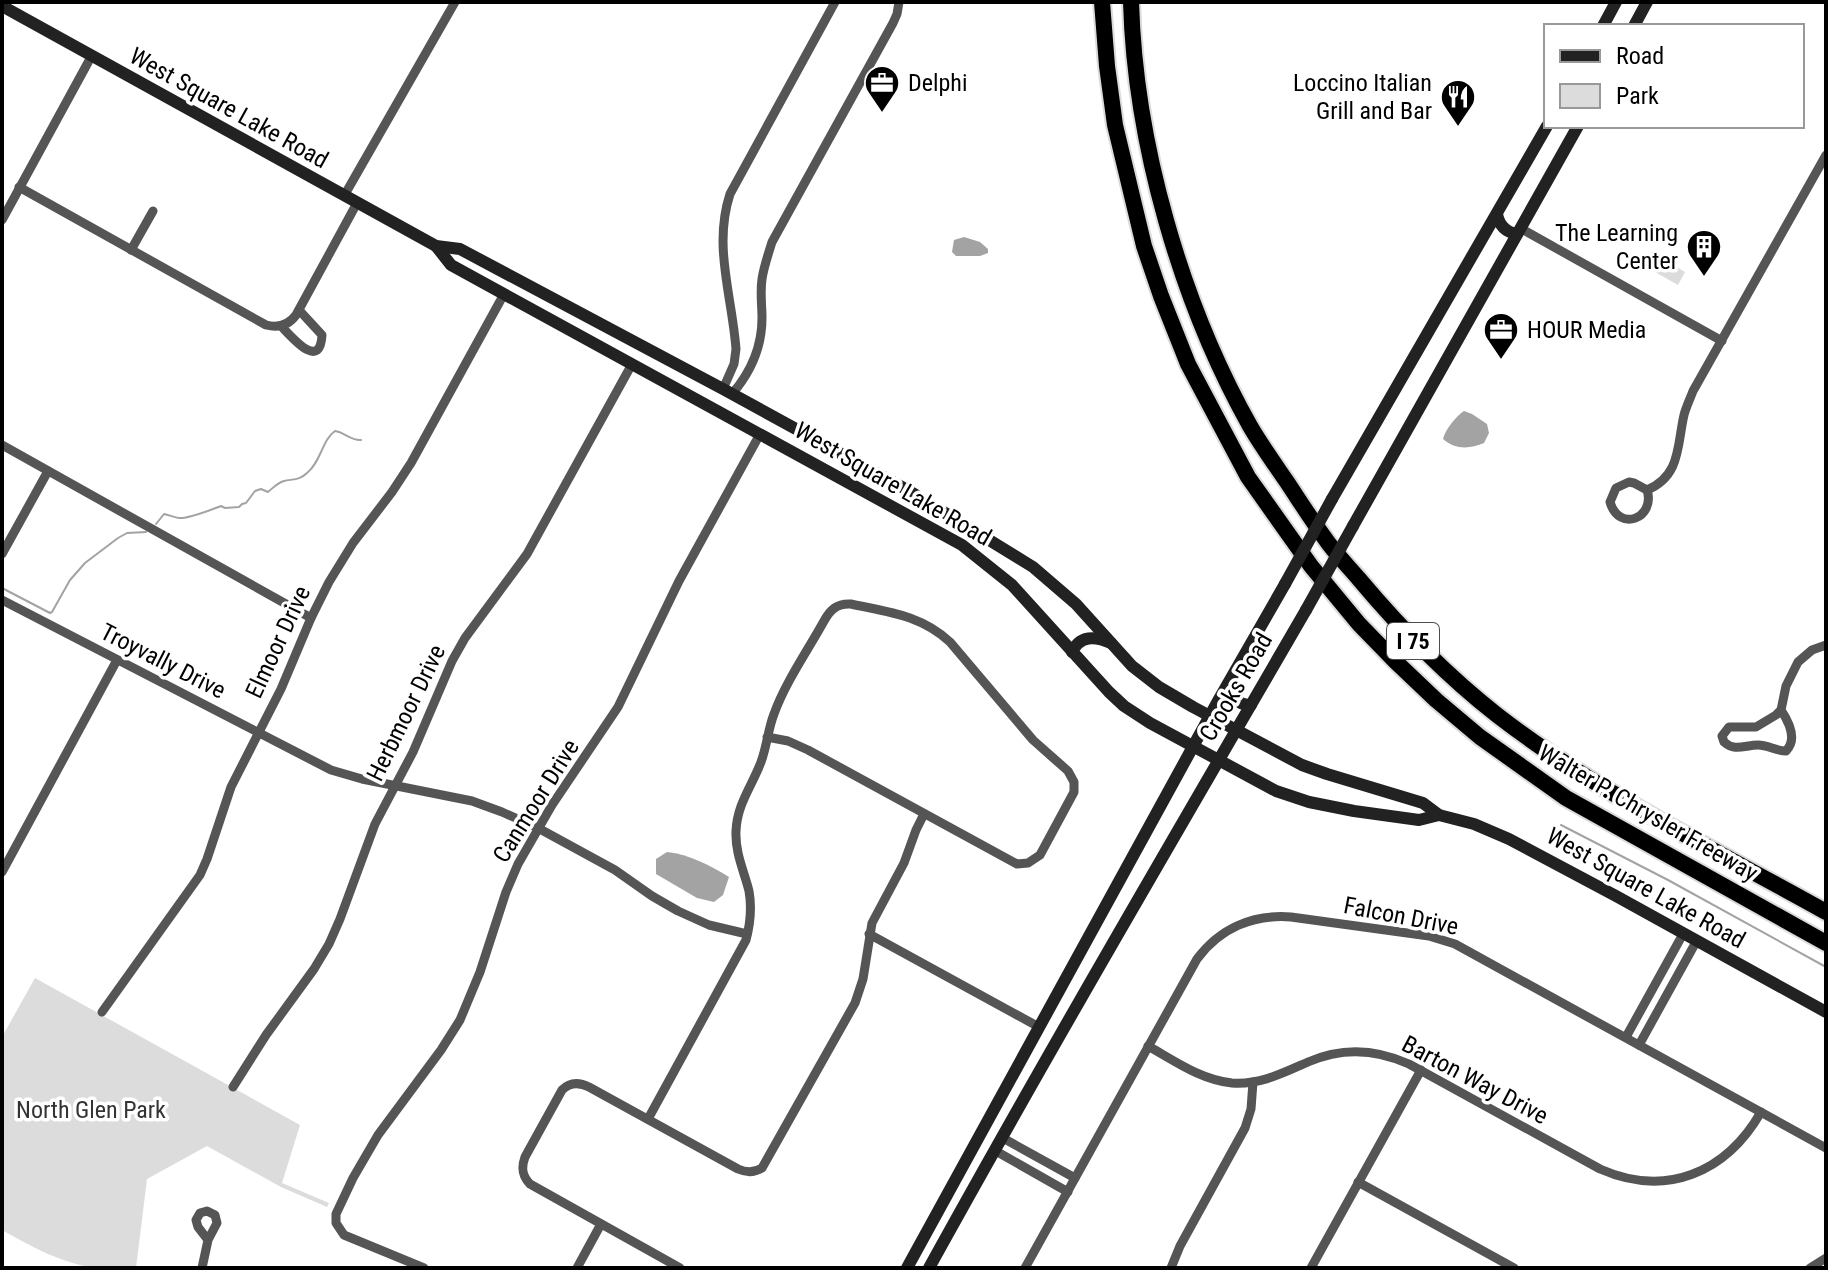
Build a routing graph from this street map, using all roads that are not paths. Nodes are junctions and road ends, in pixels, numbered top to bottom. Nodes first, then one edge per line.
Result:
1 (455, 2) edge
2 (835, 2) edge
3 (899, 2) edge
4 (1102, 2) edge
5 (1132, 2) edge
6 (1616, 2) edge
7 (1647, 2) edge
8 (2, 6) edge
9 (1604, 24) edge
10 (1635, 24) edge
11 (91, 57) junction
12 (1546, 128) edge
13 (1568, 132) edge
14 (1826, 155) edge
15 (19, 187) junction
16 (344, 196) junction
17 (357, 203) junction
18 (153, 211) dead end
19 (1497, 214) junction
20 (2, 220) edge
21 (1518, 231) junction
22 (436, 246) junction
23 (131, 250) junction
24 (487, 264) junction
25 (1465, 271) junction
26 (473, 277) junction
27 (1485, 290) junction
28 (504, 294) junction
29 (299, 310) junction
30 (281, 326) junction
31 (1722, 341) junction
32 (632, 364) junction
33 (728, 391) junction
34 (713, 408) junction
35 (760, 434) junction
36 (2, 445) edge
37 (867, 468) junction
38 (48, 471) junction
39 (852, 484) junction
40 (1647, 490) junction
41 (2, 554) edge
42 (1019, 559) junction
43 (999, 573) junction
44 (2, 600) edge
45 (311, 618) junction
46 (1111, 643) junction
47 (1826, 645) edge
48 (1072, 652) junction
49 (117, 660) junction
50 (1229, 683) junction
51 (1251, 705) junction
52 (1781, 710) junction
53 (1210, 716) junction
54 (1236, 730) junction
55 (258, 731) junction
56 (767, 737) junction
57 (1194, 747) junction
58 (1218, 760) junction
59 (1175, 781) junction
60 (395, 786) junction
61 (1351, 791) junction
62 (1195, 799) junction
63 (1337, 808) junction
64 (924, 814) junction
65 (1439, 815) junction
66 (538, 828) junction
67 (2, 872) edge
68 (1107, 904) junction
69 (1826, 912) edge
70 (1128, 920) junction
71 (747, 934) junction
72 (869, 934) junction
73 (1683, 934) junction
74 (1696, 942) junction
75 (1826, 943) edge
76 (102, 1012) dead end
77 (1826, 1012) edge
78 (1040, 1025) junction
79 (1626, 1037) junction
80 (1057, 1039) junction
81 (1639, 1045) junction
82 (1148, 1046) junction
83 (1421, 1070) junction
84 (1253, 1082) junction
85 (233, 1087) dead end
86 (1761, 1112) junction
87 (648, 1119) junction
88 (981, 1136) junction
89 (1001, 1137) junction
90 (1826, 1148) edge
91 (994, 1150) junction
92 (1075, 1178) junction
93 (1358, 1182) junction
94 (1068, 1192) junction
95 (601, 1224) junction
96 (208, 1240) dead end
97 (1826, 1258) edge
98 (202, 1268) edge
99 (424, 1268) edge
100 (577, 1268) edge
101 (680, 1268) edge
102 (907, 1268) edge
103 (929, 1268) edge
104 (1025, 1268) edge
105 (1171, 1268) edge
106 (1311, 1268) edge
107 (1514, 1268) edge
108 (1810, 1268) edge

1 - 16 street
2 - 33 street
3 - 33 street
4 - 75 highway, Walter P. Chrysler Freeway / I 75
5 - 69 highway, Walter P. Chrysler Freeway / I 75
6 - 9 main road
7 - 10 main road
8 - 11 main road, West Square Lake Road
11 - 15 street
11 - 16 main road, West Square Lake Road
12 - 19 main road, Crooks Road
13 - 21 main road, Crooks Road
14 - 31 street
15 - 20 street
15 - 23 street
16 - 17 main road, West Square Lake Road
17 - 22 main road, West Square Lake Road
17 - 29 street
18 - 23 street
19 - 21 main road
19 - 25 main road, Crooks Road
21 - 27 main road, Crooks Road
21 - 31 street
22 - 24 main road, West Square Lake Road
22 - 26 main road, West Square Lake Road
23 - 30 street
24 - 26 main road
24 - 33 main road, West Square Lake Road
25 - 27 main road
25 - 50 main road, Crooks Road, bridge
26 - 28 main road, West Square Lake Road
27 - 51 main road, Crooks Road, bridge
28 - 32 main road, West Square Lake Road
28 - 45 street, Elmoor Drive
29 - 30 street
29 - 30 street
31 - 40 street
32 - 34 main road, West Square Lake Road
32 - 60 street, Herbmoor Drive
33 - 34 main road
33 - 37 main road, West Square Lake Road
34 - 35 main road, West Square Lake Road
35 - 39 main road, West Square Lake Road
35 - 66 street, Canmoor Drive
36 - 38 street
37 - 39 main road
37 - 42 main road, West Square Lake Road
38 - 41 street
38 - 45 street
39 - 43 main road, West Square Lake Road
40 - 40 street
42 - 43 main road
42 - 46 main road, West Square Lake Road
43 - 48 main road, West Square Lake Road
44 - 49 street, Troyvally Drive
45 - 55 street, Elmoor Drive
46 - 48 main road
46 - 53 main road, West Square Lake Road
47 - 52 street
48 - 57 main road, West Square Lake Road
49 - 55 street, Troyvally Drive
49 - 67 street
50 - 51 main road
50 - 53 main road, Crooks Road
51 - 54 main road, Crooks Road
52 - 52 street
53 - 54 main road, West Square Lake Road
53 - 57 main road, Crooks Road
54 - 58 main road, Crooks Road
54 - 61 main road, West Square Lake Road
55 - 60 street, Troyvally Drive
55 - 76 street, Elmoor Drive
56 - 64 street
56 - 64 street
56 - 71 street
57 - 58 main road, West Square Lake Road
57 - 59 main road, Crooks Road
58 - 62 main road, Crooks Road
58 - 63 main road, West Square Lake Road
59 - 62 main road
59 - 68 main road, Crooks Road
60 - 66 street, Troyvally Drive
60 - 85 street, Herbmoor Drive
61 - 63 main road
61 - 65 main road, West Square Lake Road
62 - 70 main road, Crooks Road
63 - 65 main road, West Square Lake Road
64 - 72 street
65 - 73 main road, West Square Lake Road
66 - 71 street, Troyvally Drive
66 - 99 street, Canmoor Drive
68 - 70 main road
68 - 78 main road, Crooks Road
70 - 80 main road, Crooks Road
71 - 87 street
72 - 78 street
72 - 87 street
73 - 74 main road, West Square Lake Road
73 - 79 street
74 - 77 main road, West Square Lake Road
74 - 81 street
78 - 80 main road
78 - 88 main road, Crooks Road
79 - 81 street, Falcon Drive
79 - 82 street, Falcon Drive
80 - 89 main road, Crooks Road
81 - 86 street, Falcon Drive
82 - 84 street, Barton Way Drive
82 - 92 street, Falcon Drive
83 - 84 street, Barton Way Drive
83 - 86 street, Barton Way Drive
83 - 93 street
84 - 105 street
86 - 90 street, Falcon Drive
87 - 95 street
88 - 91 main road
88 - 102 main road, Crooks Road
89 - 91 main road, Crooks Road
89 - 92 street
91 - 94 street
91 - 103 main road, Crooks Road
92 - 94 street, Falcon Drive
93 - 106 street
93 - 107 street
94 - 104 street, Falcon Drive
95 - 100 street
95 - 101 street
96 - 98 street
97 - 108 street

